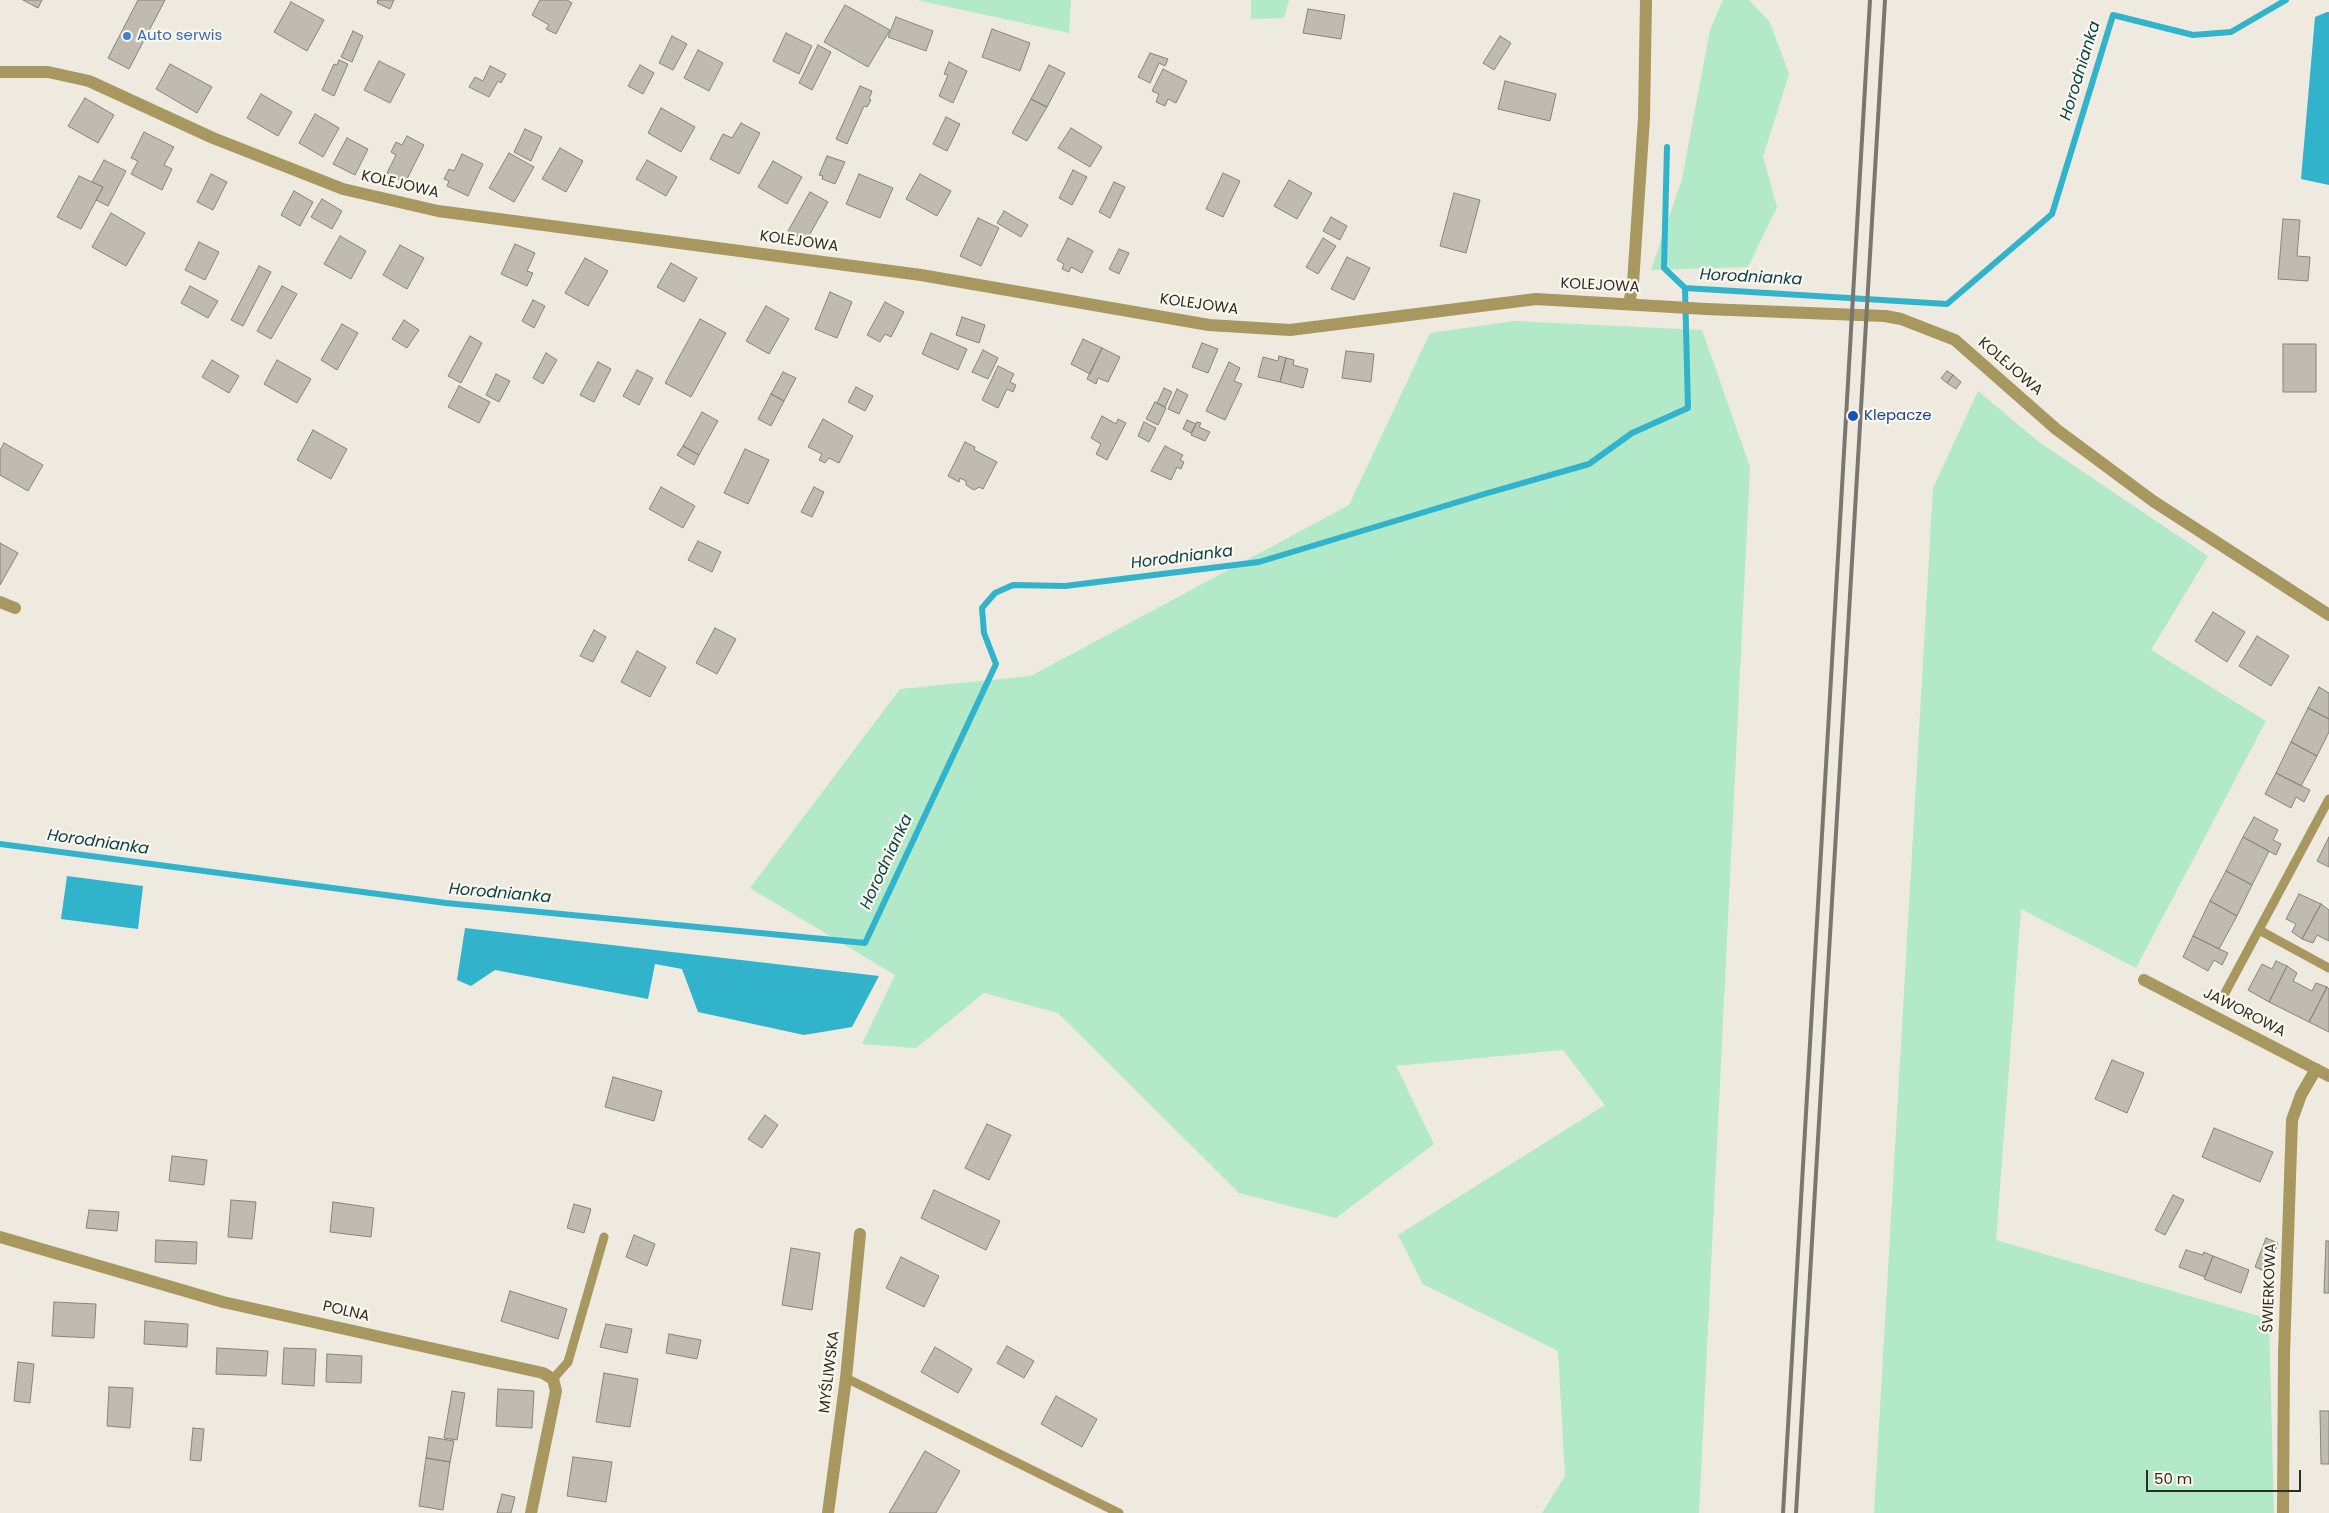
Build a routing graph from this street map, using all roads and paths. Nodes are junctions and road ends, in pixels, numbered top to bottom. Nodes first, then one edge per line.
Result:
1 (1646, 0) edge
2 (0, 72) edge
3 (1629, 304) junction
4 (0, 602) edge
5 (14, 608) dead end
6 (2329, 615) edge
7 (2328, 802) edge
8 (2259, 930) junction
9 (2329, 968) edge
10 (2144, 980) dead end
11 (2225, 993) dead end
12 (2316, 1069) junction
13 (2329, 1076) edge
14 (860, 1234) dead end
15 (0, 1237) edge
16 (604, 1237) dead end
17 (846, 1378) junction
18 (553, 1379) junction
19 (531, 1513) edge
20 (828, 1513) edge
21 (1118, 1513) edge
22 (2283, 1513) edge

1 - 3 street
2 - 3 street, KOLEJOWA
3 - 6 street, KOLEJOWA
4 - 5 street
7 - 8 lane
8 - 9 lane
8 - 11 lane
10 - 12 street, JAWOROWA
12 - 13 street, JAWOROWA
12 - 22 street, ŚWIERKOWA
14 - 17 street, MYŚLIWSKA
15 - 18 street, POLNA
16 - 18 lane
17 - 20 street, MYŚLIWSKA
17 - 21 lane
18 - 19 street

